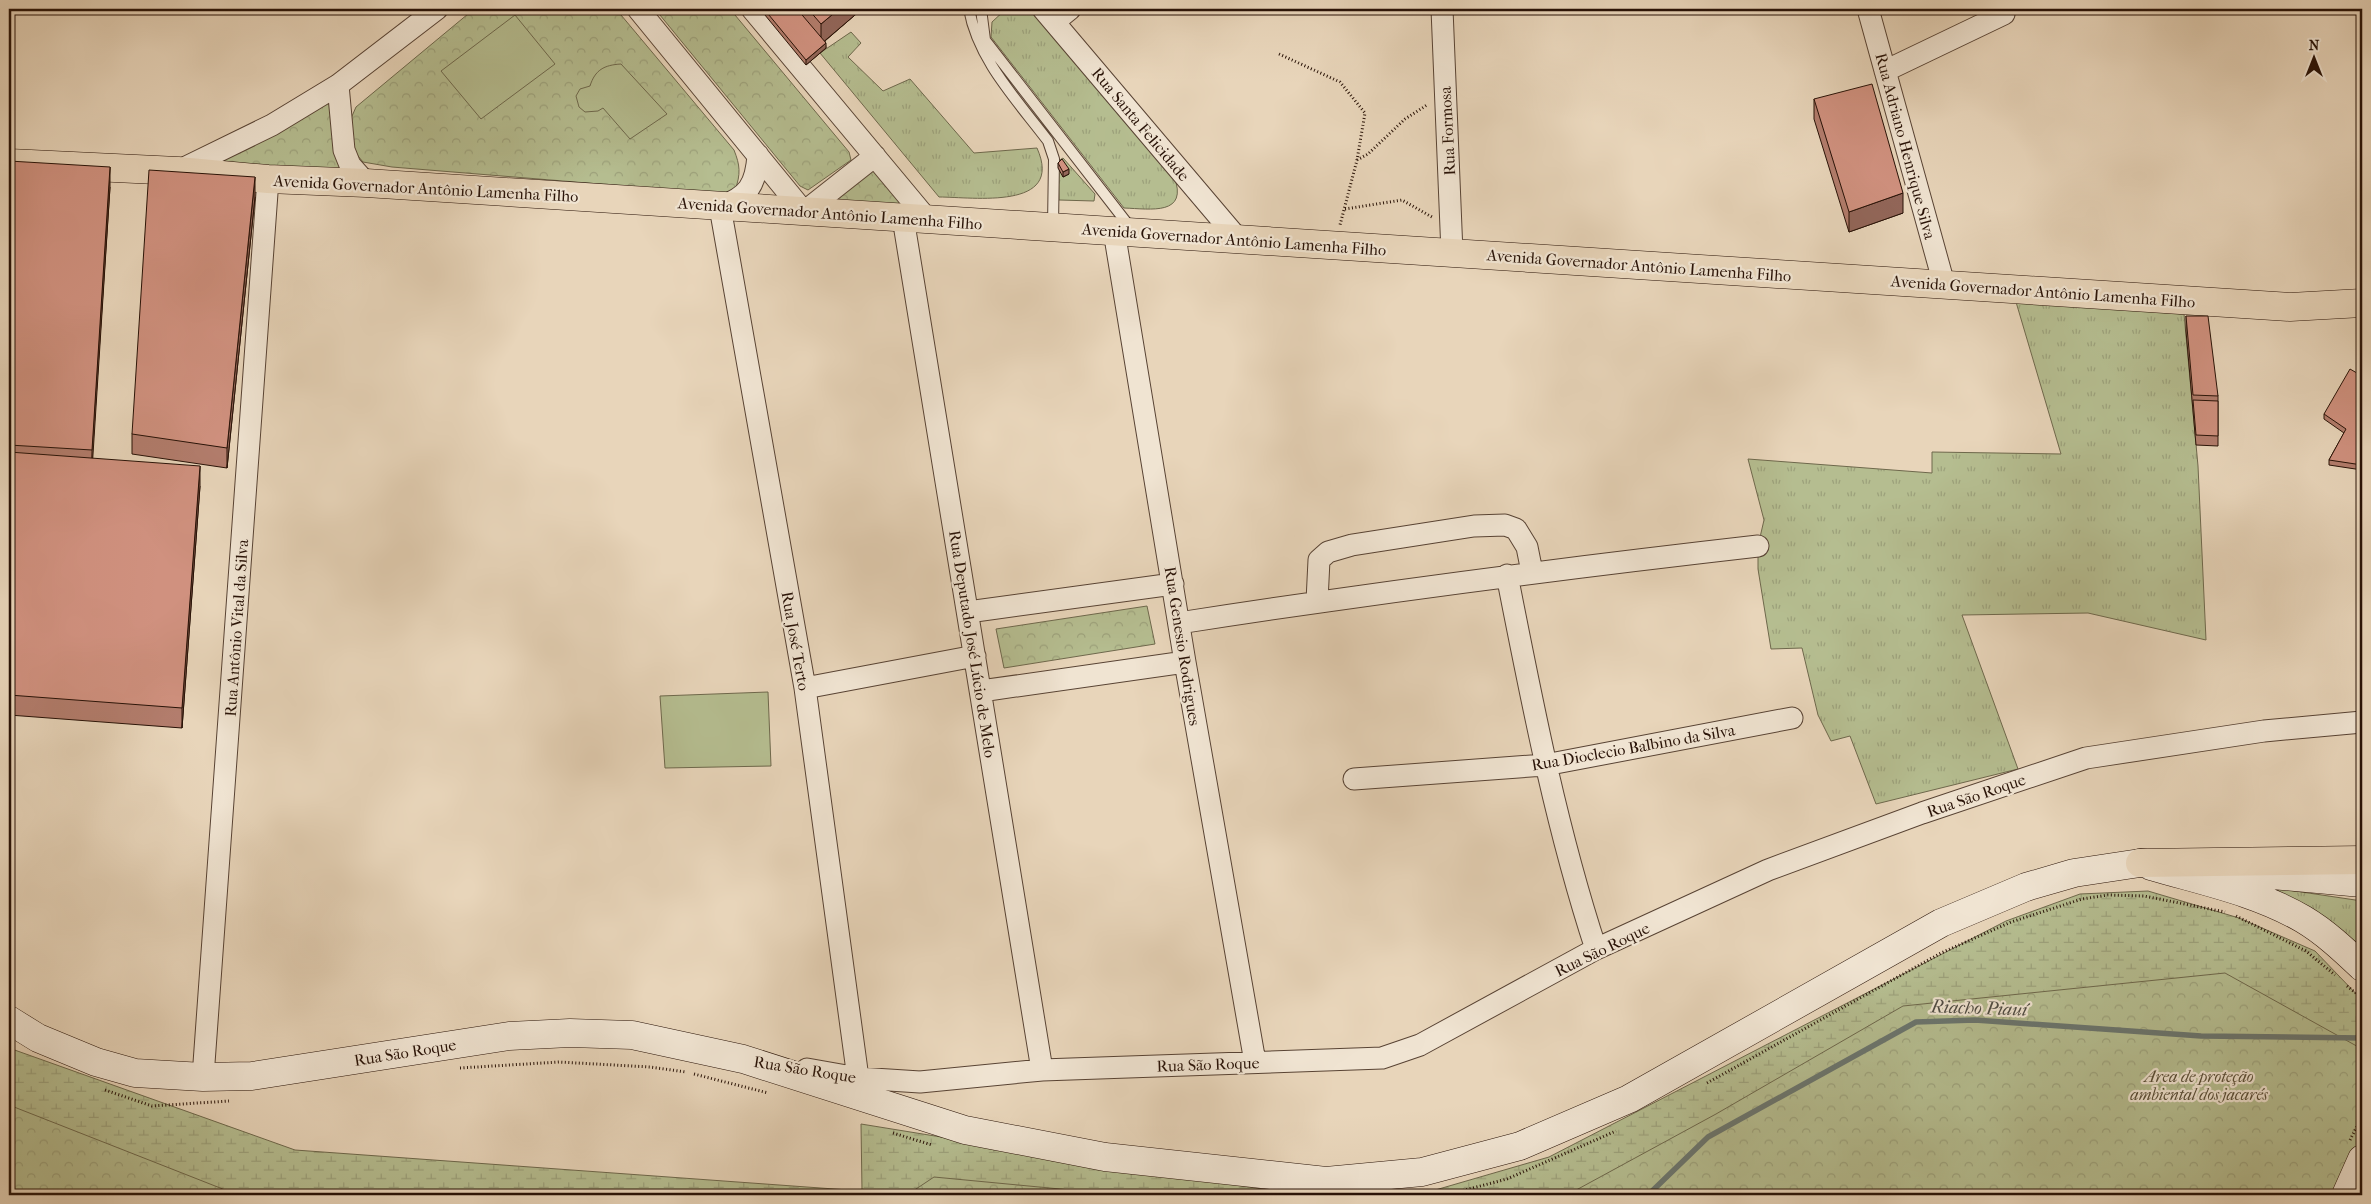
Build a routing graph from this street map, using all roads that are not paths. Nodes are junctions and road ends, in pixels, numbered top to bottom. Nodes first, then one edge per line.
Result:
1 (437, 9) edge
2 (638, 9) edge
3 (752, 9) edge
4 (969, 9) edge
5 (981, 9) edge
6 (1442, 9) edge
7 (1868, 9) edge
8 (1056, 13) edge
9 (2004, 14) dead end
10 (1885, 71) junction
11 (338, 86) junction
12 (758, 155) junction
13 (875, 156) junction
14 (9, 163) edge
15 (178, 171) junction
16 (268, 179) junction
17 (366, 183) junction
18 (720, 207) junction
19 (804, 212) junction
20 (915, 219) junction
21 (1053, 227) junction
22 (1124, 232) junction
23 (1238, 239) junction
24 (1452, 240) junction
25 (1944, 284) junction
26 (2362, 304) edge
27 (2290, 307) junction
28 (2362, 322) edge
29 (1758, 546) dead end
30 (1532, 572) junction
31 (1507, 576) junction
32 (1173, 584) junction
33 (1317, 601) junction
34 (968, 612) junction
35 (1179, 623) junction
36 (975, 656) junction
37 (1185, 662) junction
38 (805, 688) junction
39 (981, 691) junction
40 (1792, 718) dead end
41 (2362, 722) edge
42 (1545, 765) junction
43 (1354, 779) dead end
44 (2362, 860) edge
45 (2140, 863) junction
46 (2362, 883) edge
47 (1596, 949) junction
48 (2362, 967) edge
49 (9, 1020) edge
50 (742, 1058) junction
51 (1255, 1062) junction
52 (1042, 1070) junction
53 (203, 1077) junction
54 (858, 1078) junction
55 (2362, 1159) edge
56 (2346, 1195) edge

1 - 11 street
2 - 12 street
3 - 13 street
4 - 21 lane
5 - 22 lane
6 - 24 street, Rua Formosa
7 - 10 street, Rua Adriano Henrique Silva
8 - 23 street, Rua Santa Felicidade
9 - 10 street
10 - 25 street, Rua Adriano Henrique Silva
11 - 15 street
11 - 17 street
12 - 18 street
12 - 19 street
13 - 19 street
13 - 20 street
14 - 15 main road, Avenida Governador Antônio Lamenha Filho
15 - 16 main road, Avenida Governador Antônio Lamenha Filho
16 - 17 main road, Avenida Governador Antônio Lamenha Filho
16 - 53 street, Rua Antônio Vital da Silva
17 - 18 main road, Avenida Governador Antônio Lamenha Filho
18 - 19 main road, Avenida Governador Antônio Lamenha Filho
18 - 38 street, Rua José Terto
19 - 20 main road, Avenida Governador Antônio Lamenha Filho
20 - 21 main road, Avenida Governador Antônio Lamenha Filho
20 - 34 street, Rua Deputado José Lúcio de Melo
21 - 22 main road, Avenida Governador Antônio Lamenha Filho
22 - 23 main road, Avenida Governador Antônio Lamenha Filho
22 - 32 street, Rua Genesio Rodrigues
23 - 24 main road, Avenida Governador Antônio Lamenha Filho
24 - 25 main road, Avenida Governador Antônio Lamenha Filho
25 - 27 main road, Avenida Governador Antônio Lamenha Filho
26 - 27 main road
27 - 28 main road
29 - 30 street
30 - 31 street
30 - 33 street
31 - 33 street
31 - 42 street
32 - 34 street
32 - 35 street, Rua Genesio Rodrigues
33 - 35 street
34 - 36 street, Rua Deputado José Lúcio de Melo
35 - 37 street, Rua Genesio Rodrigues
36 - 38 street
36 - 39 street, Rua Deputado José Lúcio de Melo
37 - 39 street
37 - 51 street, Rua Genesio Rodrigues
38 - 54 street, Rua José Terto
39 - 52 street, Rua Deputado José Lúcio de Melo
40 - 42 street, Rua Dioclecio Balbino da Silva
41 - 47 street, Rua São Roque
42 - 43 street, Rua Dioclecio Balbino da Silva
42 - 47 street
44 - 45 main road
45 - 46 main road
45 - 48 main road
45 - 50 main road
47 - 51 street, Rua São Roque
49 - 53 main road, Rua São Roque
50 - 53 main road, Rua São Roque
50 - 54 street, Rua São Roque
51 - 52 street, Rua São Roque
52 - 54 street, Rua São Roque
55 - 56 main road

